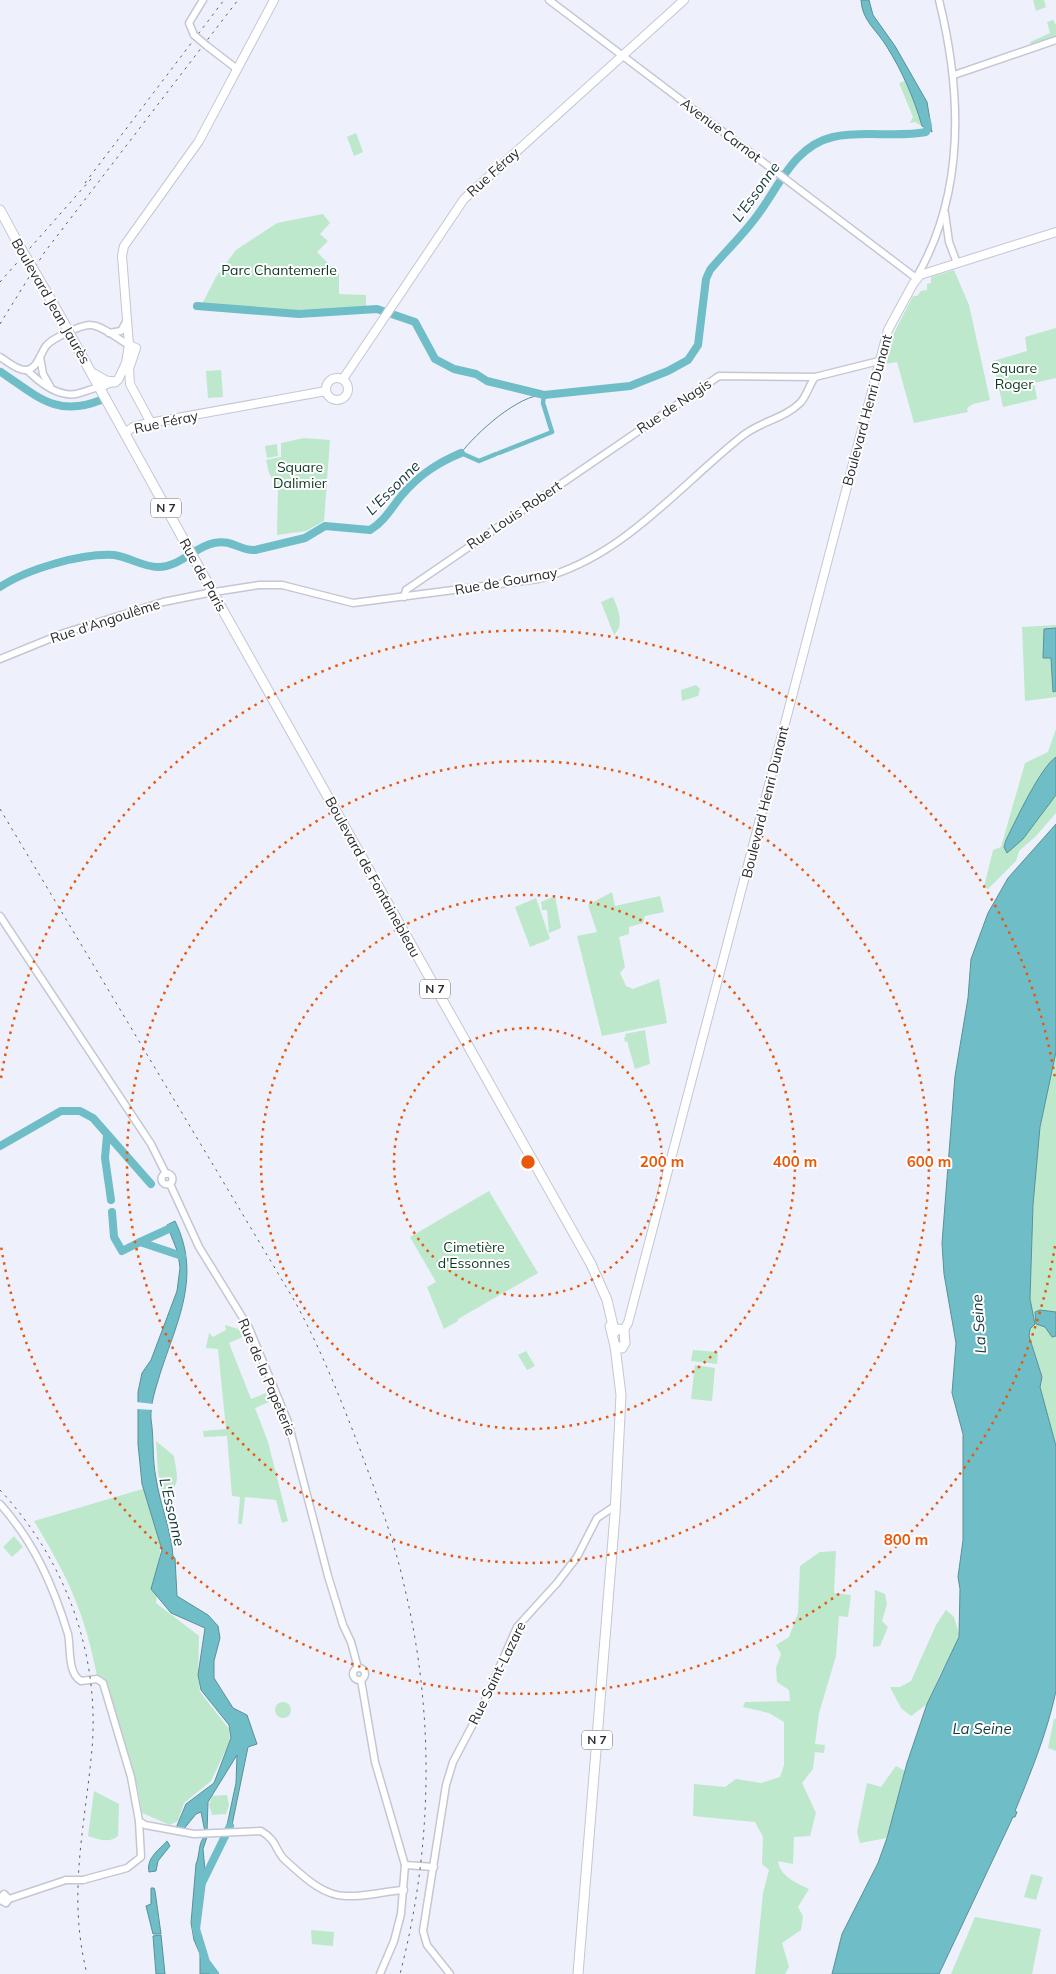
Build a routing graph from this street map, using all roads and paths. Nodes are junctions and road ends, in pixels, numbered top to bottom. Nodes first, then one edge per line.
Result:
1 (203, 0) edge
2 (274, 0) edge
3 (549, 0) edge
4 (684, 0) edge
5 (939, 0) edge
6 (1056, 40) edge
7 (622, 55) junction
8 (237, 69) junction
9 (954, 75) junction
10 (0, 210) edge
11 (945, 210) junction
12 (942, 220) junction
13 (1056, 232) edge
14 (943, 234) junction
15 (936, 240) junction
16 (949, 242) junction
17 (958, 262) junction
18 (924, 269) junction
19 (916, 278) junction
20 (126, 322) junction
21 (108, 333) junction
22 (132, 346) junction
23 (40, 356) junction
24 (0, 357) edge
25 (880, 361) junction
26 (27, 370) junction
27 (91, 372) junction
28 (815, 377) junction
29 (118, 379) junction
30 (343, 379) junction
31 (130, 384) junction
32 (54, 390) junction
33 (97, 390) junction
34 (326, 392) junction
35 (151, 423) junction
36 (125, 433) junction
37 (630, 436) joint
38 (213, 593) junction
39 (404, 597) junction
40 (0, 658) edge
41 (292, 731) joint
42 (0, 910) edge
43 (0, 916) edge
44 (52, 993) junction
45 (617, 1331) junction
46 (0, 1504) edge
47 (615, 1506) junction
48 (139, 1821) junction
49 (405, 1865) junction
50 (434, 1867) junction
51 (404, 1890) junction
52 (0, 1901) edge
53 (380, 1974) edge
54 (450, 1974) edge
55 (578, 1974) edge

1 - 8 street, bridge
2 - 8 main road
3 - 7 street, Avenue Carnot
4 - 7 main road, Rue Féray
5 - 9 street
6 - 9 street
7 - 19 street, Avenue Carnot
7 - 30 main road, Rue Féray
8 - 20 main road
9 - 11 street
10 - 27 main road, Boulevard Jean Jaurès / N 7, bridge
11 - 12 street
11 - 16 street
12 - 14 street
12 - 15 street
13 - 17 main road
14 - 15 street
14 - 16 street
15 - 18 street
16 - 17 street
17 - 18 main road
18 - 19 main road
19 - 25 main road, Boulevard Henri Dunant
20 - 21 street
20 - 22 main road
21 - 22 street
21 - 23 street
22 - 29 main road
22 - 31 main road
23 - 26 street
23 - 32 street
24 - 26 street
25 - 28 street
25 - 45 main road, Boulevard Henri Dunant
26 - 32 street
27 - 29 main road
27 - 33 main road, Boulevard Jean Jaurès / N 7
28 - 37 street, Rue de Nagis
28 - 39 street, Rue de Gournay
29 - 31 main road
29 - 33 main road
30 - 34 main road
30 - 34 main road
31 - 35 main road
32 - 33 street
33 - 36 main road, Rue de Paris / N 7
34 - 35 main road, Rue Féray
35 - 36 main road, Rue Féray
36 - 38 main road, Rue de Paris / N 7
37 - 39 street, Rue Louis Robert
38 - 39 street, Rue de Gournay
38 - 40 street, Rue d'Angoulême
38 - 41 main road, Rue de Paris / N 7
41 - 45 main road, Boulevard de Fontainebleau / N 7
42 - 44 street
43 - 44 street
44 - 49 street, Rue de la Papeterie
45 - 47 main road, N 7
46 - 48 street
47 - 50 street, Rue Saint-Lazare
47 - 55 main road, N 7
48 - 51 street
48 - 52 street, bridge
49 - 50 street
49 - 51 street
50 - 54 street, Rue Saint-Lazare
51 - 53 street

